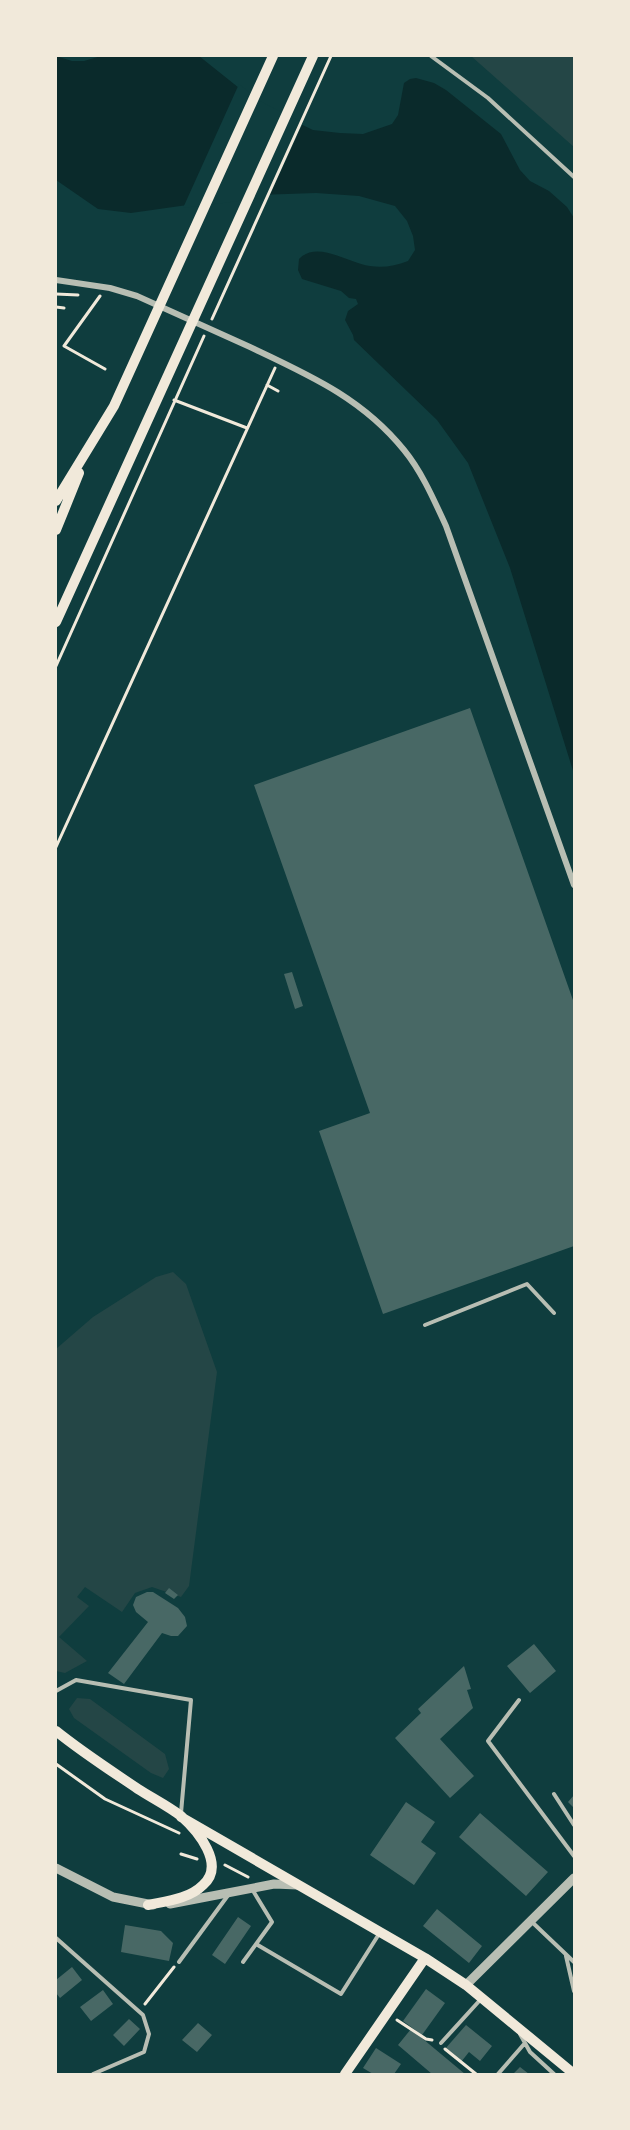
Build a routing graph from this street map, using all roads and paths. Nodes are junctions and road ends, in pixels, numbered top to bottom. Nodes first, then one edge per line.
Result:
1 (273, 56) edge
2 (313, 56) edge
3 (331, 56) edge
4 (431, 56) edge
5 (574, 177) edge
6 (56, 280) edge
7 (56, 294) edge
8 (100, 296) junction
9 (109, 299) dead end
10 (56, 307) edge
11 (64, 308) dead end
12 (209, 324) dead end
13 (204, 335) dead end
14 (278, 360) junction
15 (105, 369) dead end
16 (267, 385) junction
17 (278, 391) dead end
18 (174, 400) junction
19 (247, 428) junction
20 (91, 446) junction
21 (56, 501) edge
22 (56, 530) edge
23 (56, 622) edge
24 (56, 666) edge
25 (56, 847) edge
26 (574, 885) edge
27 (554, 1313) dead end
28 (425, 1325) dead end
29 (56, 1691) edge
30 (519, 1700) dead end
31 (56, 1731) edge
32 (56, 1764) edge
33 (554, 1794) dead end
34 (181, 1817) junction
35 (574, 1825) edge
36 (180, 1833) dead end
37 (199, 1853) dead end
38 (182, 1854) dead end
39 (574, 1856) edge
40 (225, 1866) dead end
41 (56, 1868) edge
42 (251, 1878) dead end
43 (574, 1878) edge
44 (300, 1885) junction
45 (252, 1889) junction
46 (229, 1893) junction
47 (148, 1905) junction
48 (532, 1922) junction
49 (380, 1932) junction
50 (56, 1938) edge
51 (256, 1944) junction
52 (566, 1955) junction
53 (425, 1958) junction
54 (243, 1962) dead end
55 (574, 1962) edge
56 (177, 1963) joint
57 (466, 1985) junction
58 (574, 1991) edge
59 (481, 1998) junction
60 (139, 2012) junction
61 (514, 2025) junction
62 (441, 2043) dead end
63 (525, 2043) junction
64 (93, 2074) edge
65 (345, 2074) edge
66 (498, 2074) edge
67 (554, 2074) edge
68 (574, 2074) edge

1 - 20 main road
2 - 23 main road
3 - 12 path
4 - 5 lane
6 - 14 street
7 - 8 path
8 - 9 path
8 - 15 path
10 - 11 path
13 - 18 path
14 - 16 path
14 - 26 street
16 - 17 path
16 - 19 path
18 - 19 path
18 - 24 path
19 - 25 path
20 - 21 main road
20 - 22 main road
27 - 28 lane
29 - 34 lane
30 - 39 lane
31 - 34 main road
32 - 36 path
33 - 35 lane
34 - 44 main road
34 - 47 main road
37 - 38 path
40 - 42 path
41 - 47 street
43 - 48 street
44 - 45 street
44 - 49 main road
45 - 46 street
45 - 51 lane
46 - 47 street
46 - 56 lane
48 - 52 lane
48 - 57 street
49 - 51 lane
49 - 53 main road
50 - 60 lane
51 - 54 lane
52 - 55 lane
52 - 58 lane
53 - 57 main road
53 - 65 main road
56 - 60 path
57 - 59 main road
59 - 61 main road
59 - 62 lane
60 - 64 lane
61 - 63 lane
61 - 68 main road
63 - 66 lane
63 - 67 lane

